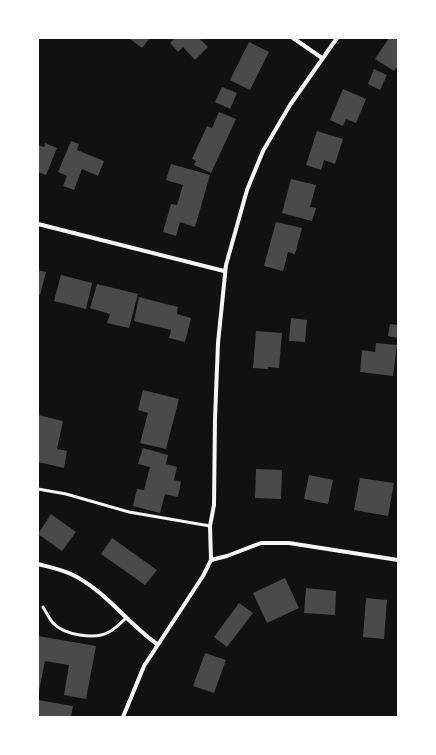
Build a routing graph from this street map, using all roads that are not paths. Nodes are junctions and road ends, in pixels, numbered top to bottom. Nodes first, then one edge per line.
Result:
1 (293, 38) edge
2 (337, 38) edge
3 (322, 58) junction
4 (38, 224) edge
5 (224, 271) junction
6 (38, 489) edge
7 (210, 526) junction
8 (211, 560) junction
9 (398, 560) edge
10 (38, 564) edge
11 (43, 607) dead end
12 (126, 618) junction
13 (157, 644) junction
14 (123, 717) edge

1 - 3 street
2 - 3 street
3 - 5 street
4 - 5 street
5 - 7 street
6 - 7 lane
7 - 8 street
8 - 9 street
8 - 13 street
10 - 12 street
11 - 12 lane
12 - 13 street
13 - 14 street

